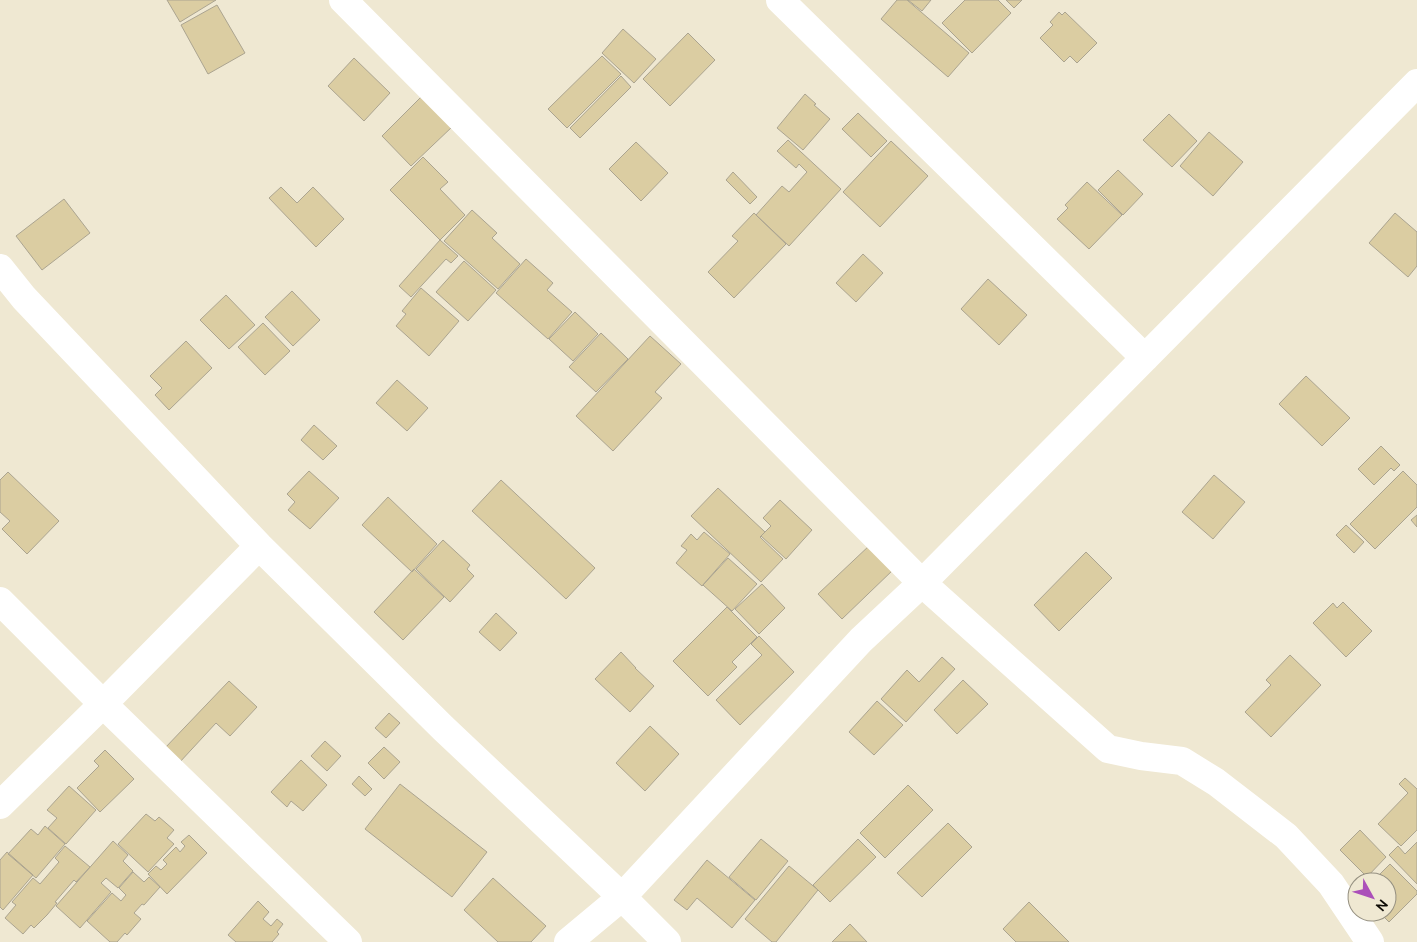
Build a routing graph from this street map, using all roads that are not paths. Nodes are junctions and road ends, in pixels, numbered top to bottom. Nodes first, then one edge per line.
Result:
1 (343, 0) edge
2 (780, 0) edge
3 (1417, 83) edge
4 (0, 268) edge
5 (1145, 358) junction
6 (259, 546) junction
7 (922, 583) junction
8 (0, 600) edge
9 (103, 704) junction
10 (0, 805) edge
11 (622, 898) junction
12 (348, 942) edge
13 (568, 942) edge
14 (667, 942) edge
15 (1370, 942) edge

1 - 7 street
2 - 5 street
3 - 5 street
4 - 6 street
5 - 7 street
6 - 9 street
6 - 11 street
7 - 11 street
7 - 15 street
8 - 9 street
9 - 10 street
9 - 12 street
11 - 13 street
11 - 14 street

